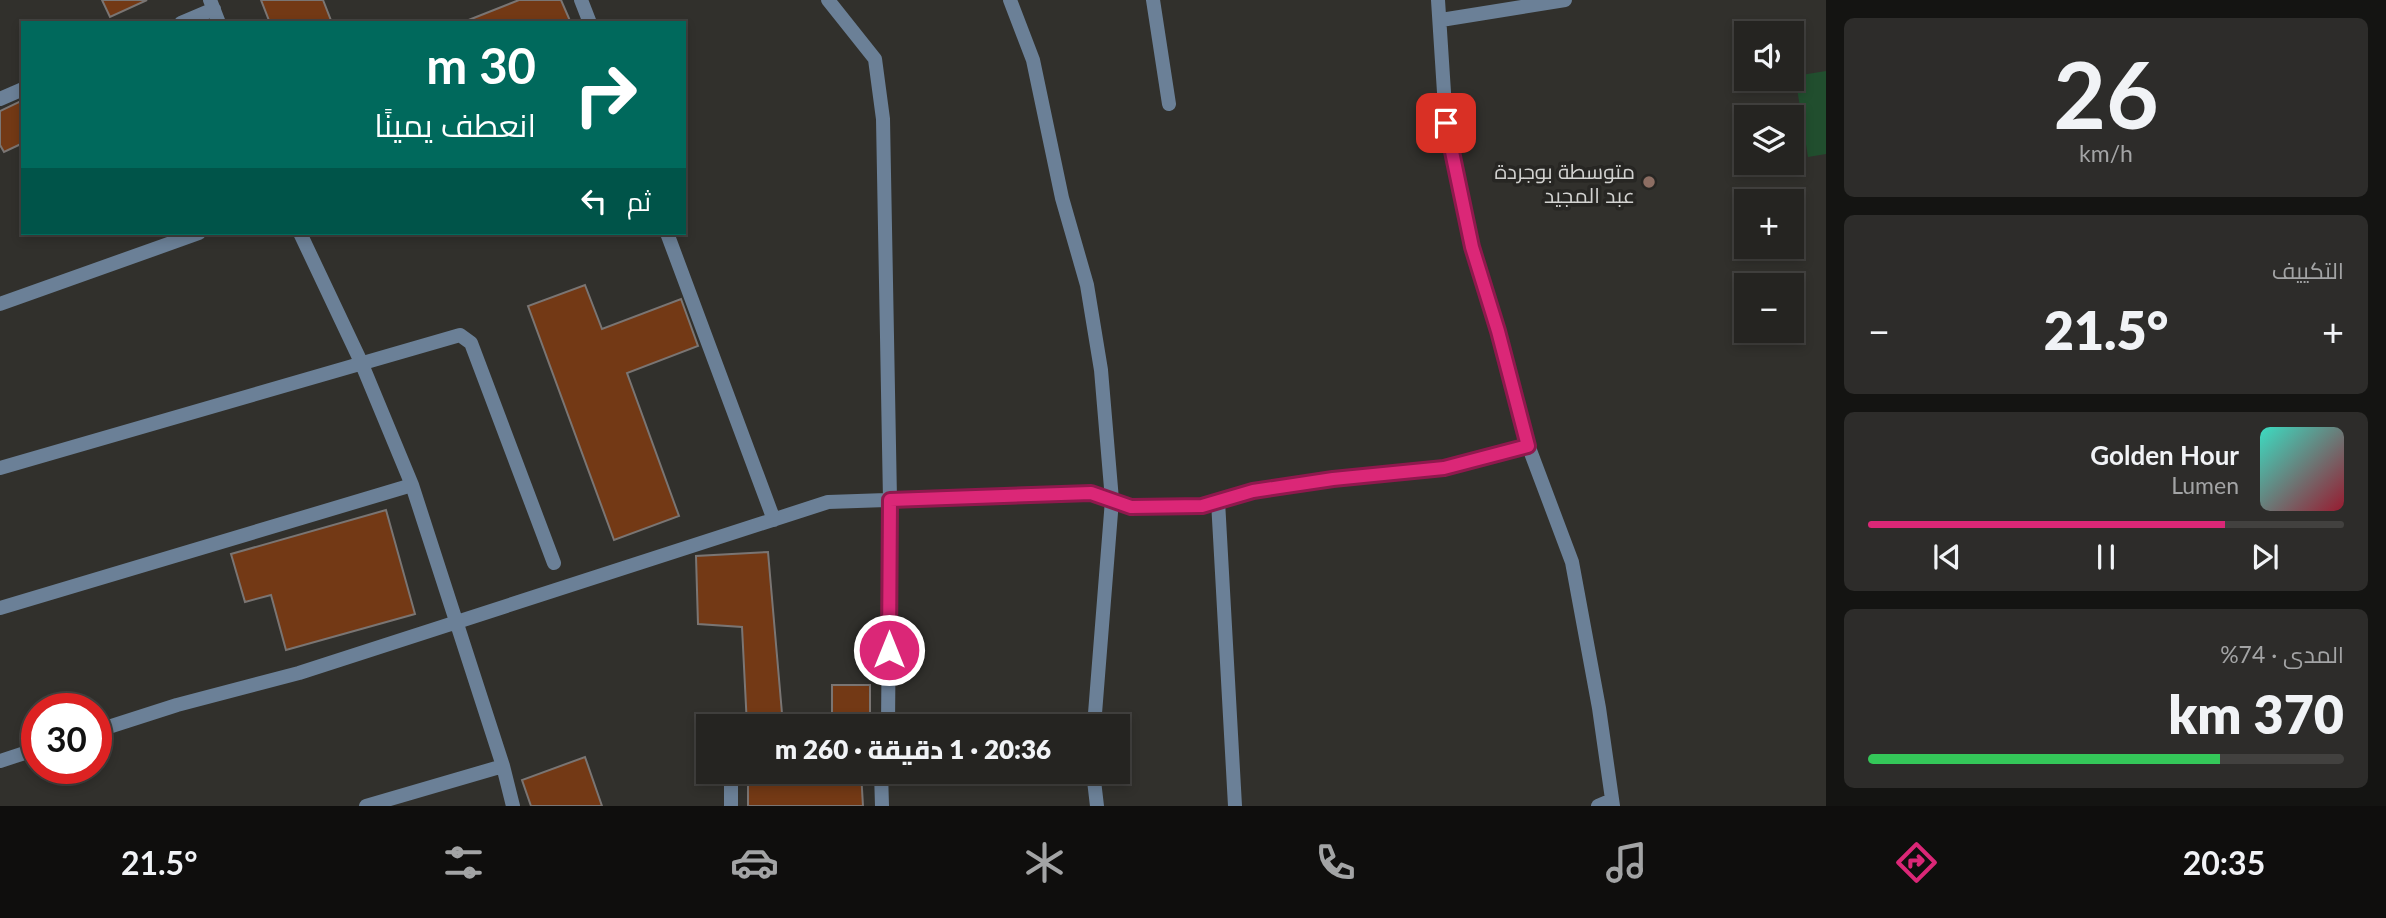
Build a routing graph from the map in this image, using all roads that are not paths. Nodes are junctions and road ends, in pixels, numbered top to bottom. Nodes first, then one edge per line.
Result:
1 (581, 0) edge
2 (828, 0) edge
3 (1010, 0) edge
4 (1153, 0) edge
5 (1438, 0) edge
6 (1565, 0) edge
7 (214, 11) edge
8 (1441, 20) junction
9 (186, 21) edge
10 (589, 21) edge
11 (21, 90) edge
12 (0, 99) edge
13 (1169, 104) dead end
14 (193, 235) edge
15 (301, 235) edge
16 (668, 235) edge
17 (0, 304) edge
18 (361, 362) junction
19 (1528, 446) junction
20 (0, 468) edge
21 (412, 485) junction
22 (890, 500) junction
23 (1112, 500) junction
24 (1217, 501) junction
25 (774, 520) junction
26 (554, 562) dead end
27 (0, 608) edge
28 (456, 622) junction
29 (888, 714) edge
30 (1095, 714) edge
31 (112, 726) edge
32 (21, 754) edge
33 (0, 761) edge
34 (503, 766) junction
35 (731, 784) edge
36 (881, 784) edge
37 (1094, 784) edge
38 (1612, 803) edge
39 (366, 806) edge
40 (513, 806) edge
41 (730, 806) edge
42 (882, 806) edge
43 (1097, 806) edge
44 (1235, 806) edge
45 (1598, 806) edge

1 - 10 street
2 - 22 street
3 - 23 street
4 - 13 street
5 - 8 street
6 - 8 street
7 - 9 street
8 - 19 street
11 - 12 street
14 - 17 street
15 - 18 street
16 - 25 street
18 - 20 street
18 - 21 street
18 - 26 street
19 - 24 street
19 - 38 street
21 - 27 street
21 - 28 street
22 - 23 street
22 - 25 street
22 - 29 street
23 - 24 street
23 - 30 street
24 - 44 street
25 - 28 street
28 - 31 street
28 - 34 street
32 - 33 street
34 - 39 street
34 - 40 street
35 - 41 street
36 - 42 street
37 - 43 street
38 - 45 street

